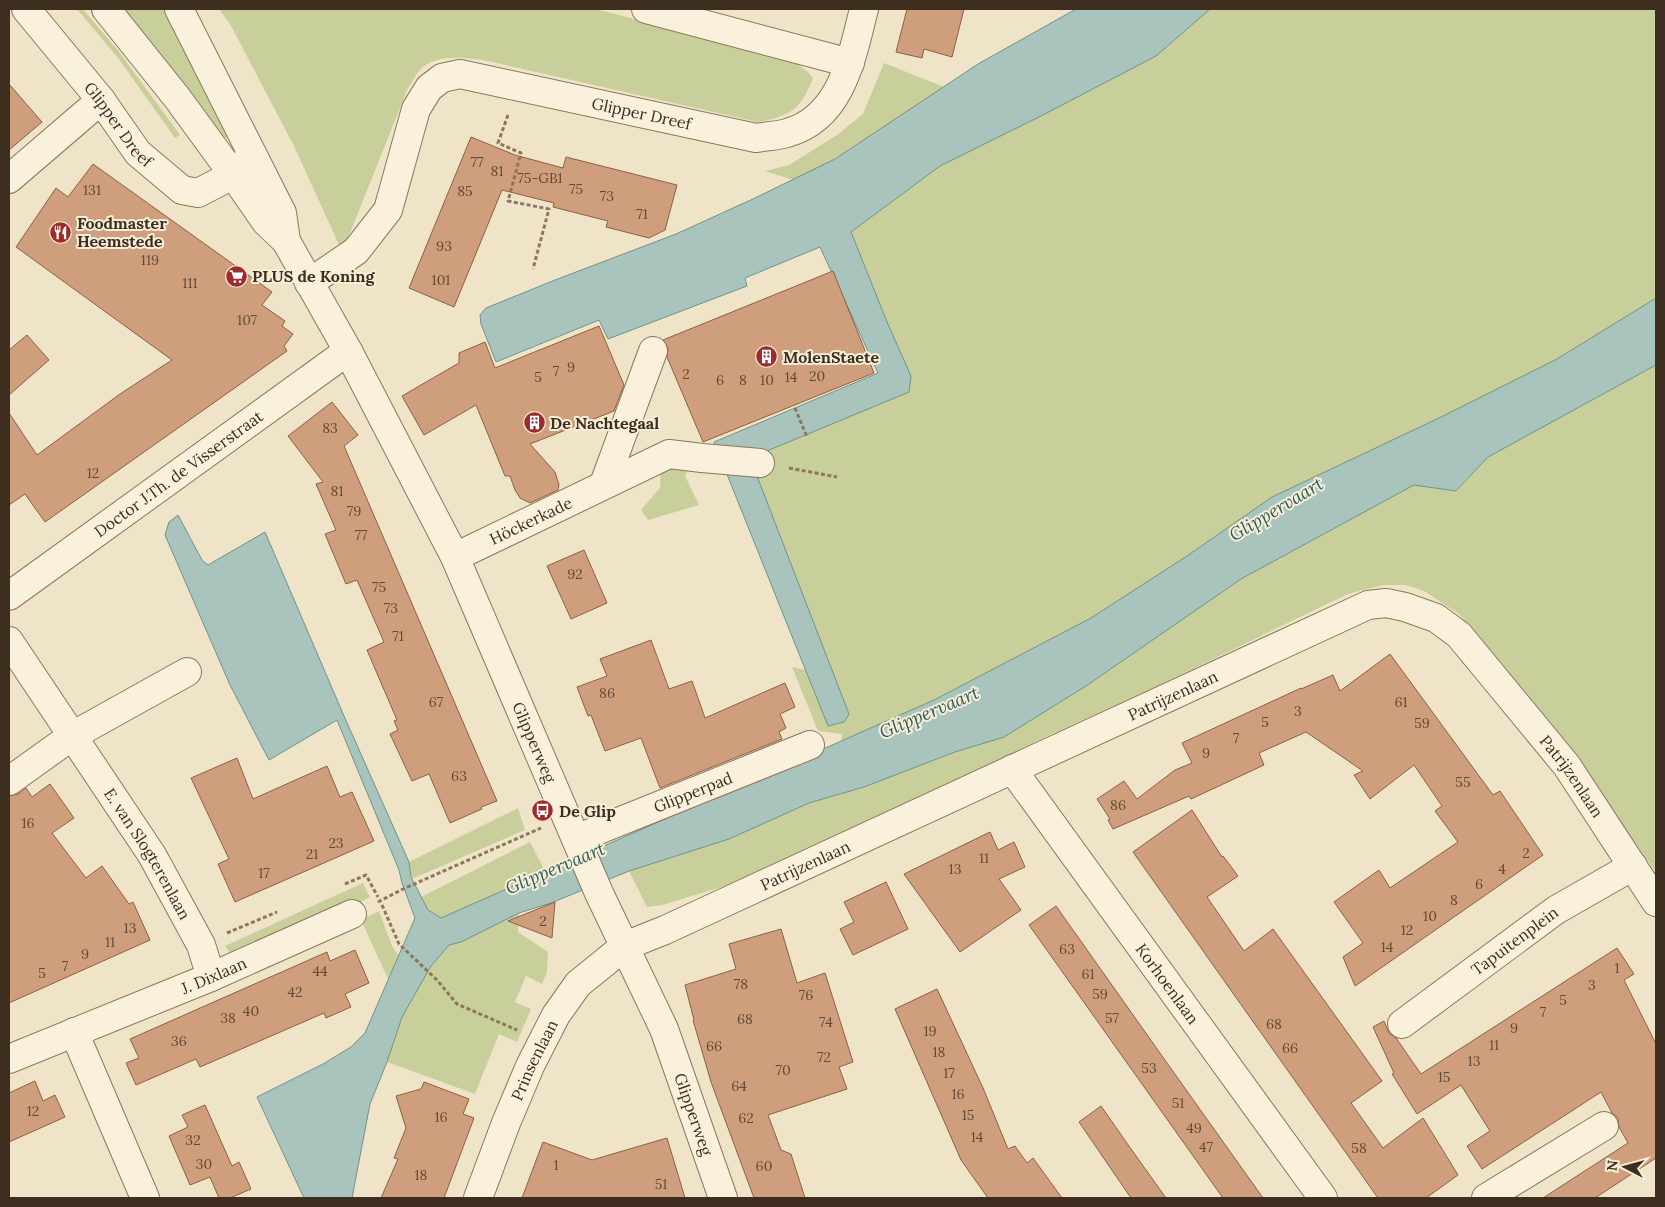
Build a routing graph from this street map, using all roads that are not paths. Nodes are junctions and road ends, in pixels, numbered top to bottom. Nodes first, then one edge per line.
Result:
1 (26, 9) edge
2 (106, 9) edge
3 (178, 9) edge
4 (646, 9) edge
5 (864, 9) edge
6 (850, 63) junction
7 (101, 100) junction
8 (242, 165) junction
9 (9, 178) edge
10 (309, 283) junction
11 (348, 351) junction
12 (652, 351) dead end
13 (760, 463) road end
14 (604, 484) junction
15 (455, 556) junction
16 (9, 596) edge
17 (9, 641) edge
18 (186, 672) dead end
19 (72, 736) junction
20 (810, 745) dead end
21 (1012, 769) junction
22 (9, 781) edge
23 (571, 828) junction
24 (1633, 866) junction
25 (1656, 902) edge
26 (352, 914) dead end
27 (624, 946) junction
28 (211, 976) junction
29 (1402, 1024) dead end
30 (74, 1032) junction
31 (9, 1059) edge
32 (1604, 1126) dead end
33 (146, 1198) edge
34 (478, 1198) edge
35 (722, 1198) edge
36 (1323, 1198) edge
37 (1486, 1198) edge

1 - 7 street, Glipper Dreef
2 - 8 street
3 - 8 street
4 - 6 street
5 - 6 street, Glipper Dreef
6 - 10 street, Glipper Dreef
7 - 8 street, Glipper Dreef
7 - 9 street
8 - 10 street
10 - 11 street
11 - 15 street, Glipperweg
11 - 16 street, Doctor J.Th. de Visserstraat
12 - 14 street
13 - 14 street, Höckerkade
14 - 15 street, Höckerkade
15 - 23 street, Glipperweg
17 - 19 street, E. van Slogterenlaan
18 - 19 street
19 - 22 street
19 - 28 street, E. van Slogterenlaan
20 - 23 street, Glipperpad
21 - 24 street, Patrijzenlaan
21 - 27 street, Patrijzenlaan
21 - 36 street, Korhoenlaan
23 - 27 street, Glipperweg
24 - 25 street, Patrijzenlaan
24 - 29 street, Tapuitenplein
26 - 28 street, J. Dixlaan
27 - 34 street, Prinsenlaan
27 - 35 street, Glipperweg
28 - 30 street, J. Dixlaan
30 - 31 street, J. Dixlaan
30 - 33 street
32 - 37 street

